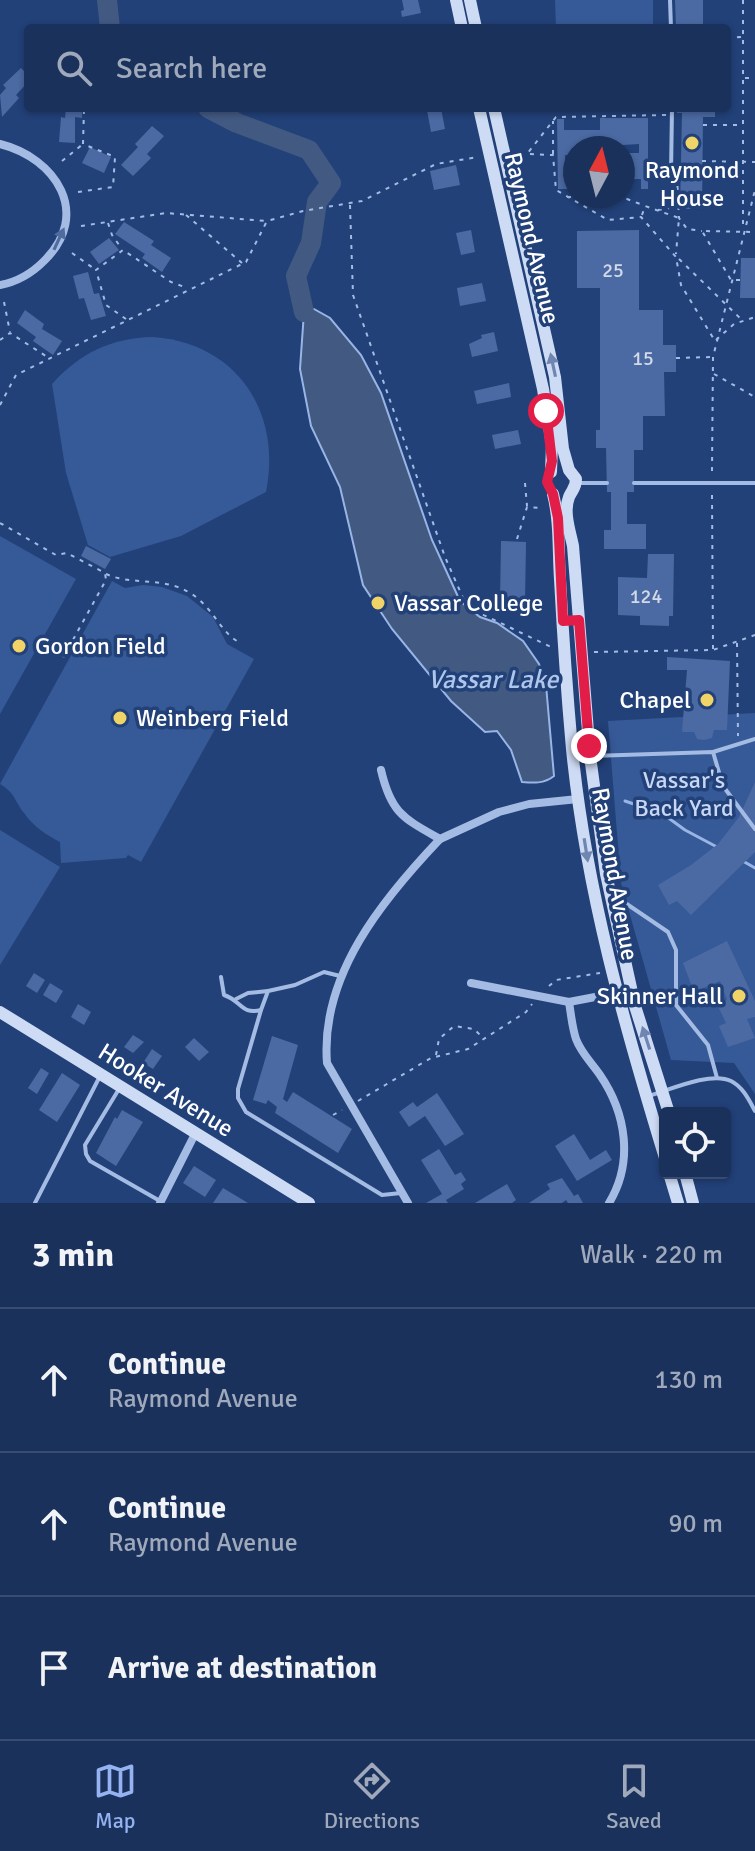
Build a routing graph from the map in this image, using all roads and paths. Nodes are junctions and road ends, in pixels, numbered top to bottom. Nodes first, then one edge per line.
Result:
1 (456, 0) edge
2 (470, 0) edge
3 (670, 0) edge
4 (743, 0) edge
5 (461, 24) edge
6 (475, 24) edge
7 (671, 24) edge
8 (743, 37) junction
9 (731, 38) edge
10 (744, 78) junction
11 (755, 78) edge
12 (84, 112) edge
13 (480, 112) edge
14 (495, 112) edge
15 (672, 115) joint
16 (553, 120) junction
17 (703, 125) dead end
18 (744, 125) junction
19 (0, 144) edge
20 (83, 144) junction
21 (553, 155) junction
22 (483, 156) dead end
23 (62, 161) dead end
24 (702, 161) dead end
25 (744, 162) junction
26 (755, 162) edge
27 (674, 173) joint
28 (755, 190) edge
29 (78, 192) dead end
30 (563, 195) edge
31 (678, 200) junction
32 (635, 202) edge
33 (350, 204) junction
34 (645, 206) junction
35 (586, 208) edge
36 (657, 210) junction
37 (185, 214) junction
38 (641, 217) junction
39 (679, 218) junction
40 (267, 221) junction
41 (108, 222) junction
42 (81, 226) dead end
43 (702, 231) junction
44 (743, 232) junction
45 (755, 232) edge
46 (123, 250) junction
47 (72, 253) dead end
48 (676, 257) junction
49 (242, 264) junction
50 (96, 270) junction
51 (731, 280) junction
52 (740, 280) dead end
53 (0, 285) edge
54 (190, 289) junction
55 (4, 302) dead end
56 (725, 304) junction
57 (755, 317) edge
58 (741, 319) junction
59 (127, 320) junction
60 (10, 333) junction
61 (0, 340) edge
62 (715, 341) junction
63 (713, 357) junction
64 (50, 358) junction
65 (676, 358) dead end
66 (713, 374) junction
67 (0, 394) edge
68 (5, 396) junction
69 (755, 397) edge
70 (0, 405) edge
71 (569, 470) junction
72 (712, 471) dead end
73 (551, 472) junction
74 (525, 483) dead end
75 (577, 483) junction
76 (607, 483) dead end
77 (634, 483) dead end
78 (755, 483) edge
79 (553, 494) junction
80 (570, 495) junction
81 (712, 495) dead end
82 (527, 507) junction
83 (548, 508) dead end
84 (0, 523) edge
85 (517, 539) dead end
86 (105, 573) junction
87 (755, 635) edge
88 (237, 641) dead end
89 (737, 642) junction
90 (713, 650) junction
91 (561, 652) dead end
92 (594, 652) dead end
93 (63, 658) dead end
94 (755, 739) edge
95 (738, 745) junction
96 (713, 752) junction
97 (590, 756) junction
98 (381, 770) dead end
99 (578, 799) junction
100 (755, 829) edge
101 (440, 839) junction
102 (593, 894) junction
103 (610, 894) junction
104 (605, 972) dead end
105 (221, 977) dead end
106 (342, 977) junction
107 (471, 983) dead end
108 (549, 986) dead end
109 (268, 991) junction
110 (616, 993) junction
111 (235, 999) junction
112 (535, 999) dead end
113 (569, 1002) junction
114 (261, 1010) junction
115 (0, 1012) edge
116 (484, 1039) junction
117 (436, 1057) junction
118 (101, 1075) junction
119 (717, 1078) junction
120 (120, 1087) junction
121 (663, 1092) junction
122 (646, 1096) junction
123 (350, 1106) junction
124 (667, 1107) edge
125 (755, 1111) edge
126 (333, 1115) dead end
127 (195, 1134) junction
128 (659, 1138) edge
129 (671, 1179) edge
130 (687, 1179) edge
131 (401, 1193) junction
132 (35, 1203) edge
133 (161, 1203) edge
134 (309, 1203) edge
135 (408, 1203) edge
136 (609, 1203) edge
137 (678, 1203) edge
138 (693, 1203) edge

1 - 5 main road
2 - 6 main road
3 - 7 lane
4 - 8 path
8 - 9 path
8 - 10 path
10 - 11 path
10 - 18 path
12 - 20 path
13 - 73 main road, Raymond Avenue
71 -> 14 main road, Raymond Avenue
15 - 16 path
15 - 27 lane
16 - 21 path
16 - 21 path
17 - 18 path
18 - 25 path
53 -> 19 street
20 - 23 path
20 - 29 path
21 - 30 path
22 - 33 path
24 - 25 path
25 - 26 path
25 - 44 path
27 - 31 path
28 - 44 path
31 - 36 path
31 - 39 path
32 - 34 path
33 - 40 path
33 - 91 path
34 - 36 path
34 - 38 path
35 - 38 path
36 - 39 path
37 - 40 path
37 - 41 path
37 - 49 path
38 - 48 path
39 - 43 path
39 - 48 path
40 - 49 path
41 - 42 path
41 - 46 path
43 - 44 path
43 - 51 path
44 - 45 path
44 - 51 path
46 - 50 path
46 - 54 path
47 - 50 path
48 - 56 path
48 - 62 path
49 - 54 path
50 - 59 path
51 - 52 path
51 - 56 path
54 - 59 path
55 - 60 path
56 - 58 path
56 - 62 path
57 - 58 path
58 - 62 path
59 - 64 path
60 - 61 path
60 - 64 path
62 - 63 path
63 - 65 path
63 - 66 path
64 - 68 path
66 - 69 path
66 - 72 path
67 - 68 path
68 - 70 path
71 - 73 main road
71 - 75 main road, Raymond Avenue
73 - 79 main road, Raymond Avenue
74 - 82 path
75 - 76 lane
75 - 80 main road
77 - 78 lane
79 - 80 main road
79 - 99 main road, Raymond Avenue
80 - 97 main road, Raymond Avenue
81 - 90 path
82 - 83 path
82 - 85 path
84 - 86 path
86 - 88 path
86 - 93 path
87 - 89 path
89 - 90 path
89 - 95 path
90 - 92 path
94 - 95 lane
95 - 96 lane
96 - 97 lane
96 - 100 lane
97 - 103 main road, Raymond Avenue
98 - 101 street
99 - 101 street
99 -> 102 main road, Raymond Avenue
101 - 106 street
102 - 103 lane
102 - 110 main road, Raymond Avenue
103 - 119 lane
121 -> 103 main road, Raymond Avenue
104 - 108 path
105 - 111 lane
106 - 109 lane
106 - 123 street
107 - 113 street
109 - 111 lane
109 - 114 lane
110 - 113 street
110 - 122 main road, Raymond Avenue
111 - 114 lane
112 - 116 path
113 - 136 street
114 - 131 lane
115 - 118 main road, Hooker Avenue
116 - 117 path
116 - 117 path
117 - 123 path
118 - 120 main road, Hooker Avenue
118 - 132 lane
119 - 121 lane
119 - 125 lane
120 - 127 main road, Hooker Avenue
120 - 133 lane
121 - 122 lane
121 - 124 main road, Raymond Avenue
122 - 128 main road, Raymond Avenue
123 - 126 path
123 - 131 street
127 - 133 street
127 - 134 main road, Hooker Avenue
129 - 137 main road
130 - 138 main road
131 - 135 street

